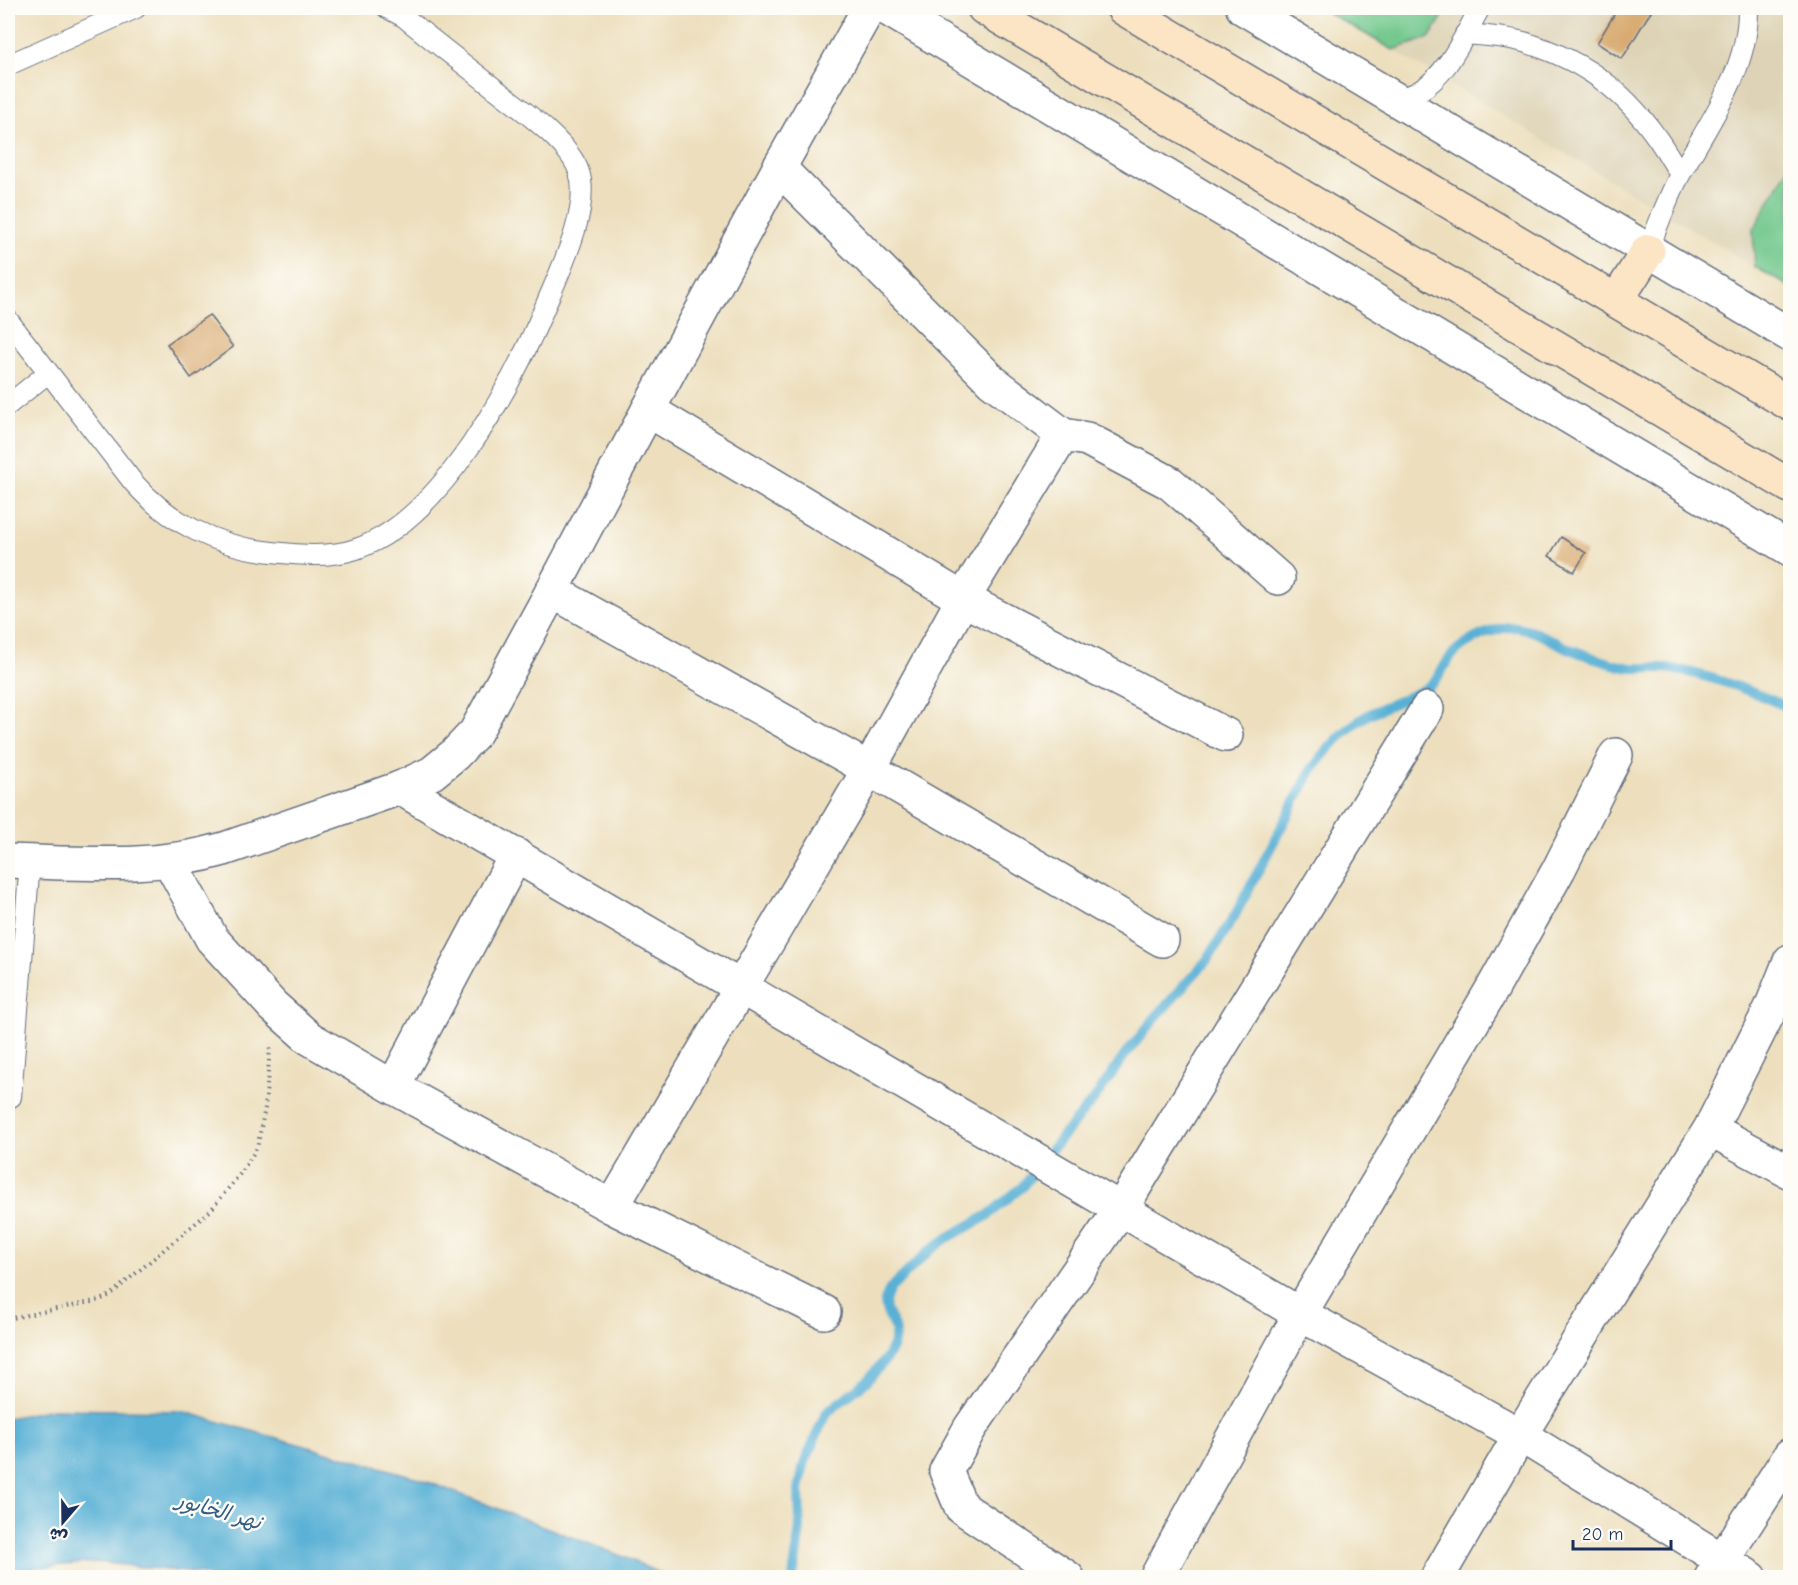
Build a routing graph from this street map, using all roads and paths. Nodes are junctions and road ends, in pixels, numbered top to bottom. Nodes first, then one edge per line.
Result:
1 (136, 8) edge
2 (387, 8) edge
3 (869, 8) edge
4 (886, 8) edge
5 (984, 8) edge
6 (1123, 8) edge
7 (1244, 8) edge
8 (1480, 8) edge
9 (1748, 8) edge
10 (1465, 34) junction
11 (8, 65) edge
12 (1397, 99) junction
13 (779, 168) junction
14 (1680, 175) junction
15 (1648, 250) junction
16 (1617, 302) junction
17 (8, 320) edge
18 (1791, 335) edge
19 (48, 373) junction
20 (1791, 404) edge
21 (8, 405) edge
22 (648, 410) junction
23 (1063, 435) junction
24 (1791, 486) edge
25 (1791, 549) edge
26 (1278, 579) dead end
27 (552, 591) junction
28 (963, 598) junction
29 (1427, 709) dead end
30 (1226, 735) dead end
31 (1616, 755) dead end
32 (868, 769) junction
33 (400, 788) junction
34 (516, 855) junction
35 (19, 861) edge
36 (170, 862) junction
37 (1162, 940) dead end
38 (1791, 961) edge
39 (741, 987) junction
40 (283, 1016) junction
41 (393, 1087) junction
42 (11, 1097) dead end
43 (1710, 1129) junction
44 (1791, 1172) edge
45 (612, 1207) junction
46 (1121, 1209) junction
47 (824, 1312) dead end
48 (1300, 1314) junction
49 (8, 1319) edge
50 (1520, 1435) junction
51 (1791, 1455) edge
52 (1716, 1569) edge
53 (1068, 1578) edge
54 (1156, 1578) edge
55 (1437, 1578) edge
56 (1751, 1578) edge

1 - 11 lane
2 - 19 lane
3 - 13 street
4 - 25 street
5 - 24 main road
6 - 16 main road
7 - 12 street
8 - 10 lane
9 - 14 lane
10 - 12 lane
10 - 14 lane
12 - 15 street
13 - 22 street
13 - 23 street
14 - 15 lane
15 - 16 main road
15 - 18 street
16 - 20 main road
17 - 19 lane
19 - 21 lane
22 - 27 street
22 - 28 street
23 - 26 street
23 - 28 street
27 - 32 street
27 - 33 street
28 - 30 street
28 - 32 street
29 - 46 street
31 - 48 street
32 - 37 street
32 - 39 street
33 - 34 street
33 - 36 street
34 - 39 street
34 - 41 street
35 - 36 street
35 - 42 lane
36 - 40 street
38 - 43 street
39 - 45 street
39 - 46 street
40 - 41 street
40 - 49 path
41 - 45 street
43 - 44 street
43 - 50 street
45 - 47 street
46 - 48 street
46 - 53 street
48 - 50 street
48 - 54 street
50 - 52 street
50 - 55 street
51 - 52 street
52 - 56 street

